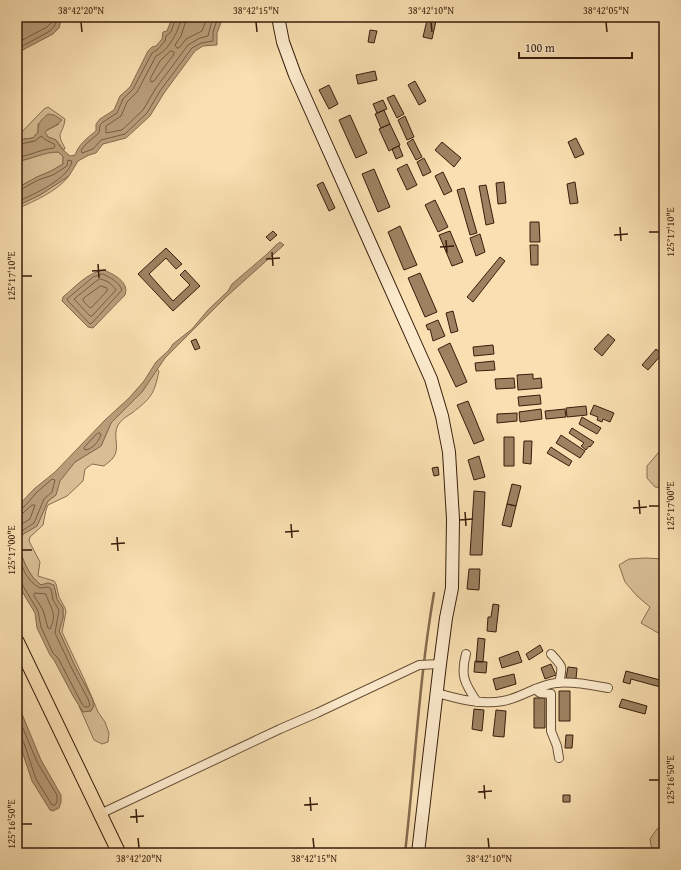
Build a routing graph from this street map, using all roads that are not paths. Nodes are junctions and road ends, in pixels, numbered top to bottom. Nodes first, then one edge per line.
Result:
1 (278, 17) edge
2 (17, 641) edge
3 (466, 654) dead end
4 (551, 654) dead end
5 (440, 664) junction
6 (559, 683) junction
7 (608, 688) dead end
8 (535, 689) junction
9 (437, 693) junction
10 (477, 702) junction
11 (559, 758) dead end
12 (100, 814) junction
13 (119, 853) edge
14 (418, 853) edge

1 - 5 main road
2 - 12 main road
3 - 10 street
4 - 6 street
5 - 9 main road
5 - 12 street
6 - 7 street
6 - 8 street
8 - 10 street
8 - 11 street
9 - 10 street
9 - 14 main road
12 - 13 main road

